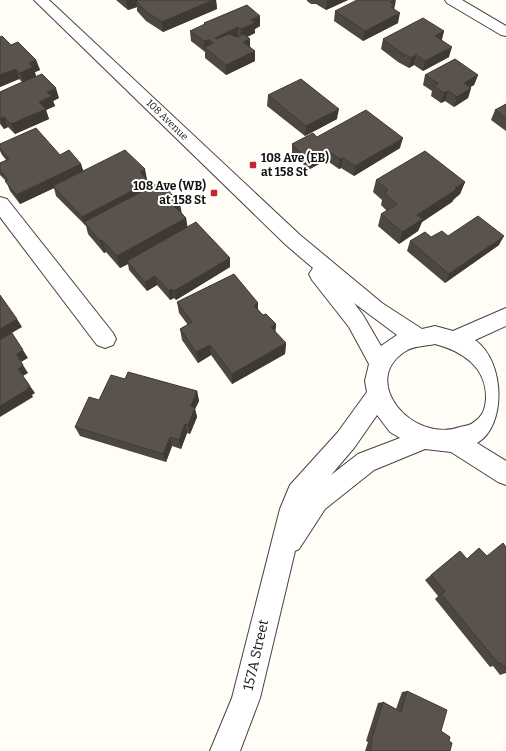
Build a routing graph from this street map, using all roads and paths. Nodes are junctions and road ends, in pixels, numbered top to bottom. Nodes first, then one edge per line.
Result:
1 (41, 0) edge
2 (452, 0) edge
3 (506, 32) edge
4 (0, 204) edge
5 (293, 240) junction
6 (506, 317) edge
7 (415, 336) junction
8 (105, 340) dead end
9 (454, 340) junction
10 (379, 362) junction
11 (501, 374) edge
12 (378, 395) junction
13 (502, 411) edge
14 (424, 439) junction
15 (455, 442) junction
16 (506, 474) edge
17 (279, 556) junction
18 (224, 751) edge

1 - 5 street, 108 Avenue
2 - 3 street
4 - 8 street
5 - 7 street, 108 Avenue
5 - 10 street, 108 Avenue
6 - 9 street
7 - 9 street
7 - 10 street
9 - 11 street
10 - 12 street
11 - 13 street
12 - 14 street
12 - 17 street, 157A Street
13 - 15 street
14 - 15 street
14 - 17 street, 157A Street
15 - 16 street
17 - 18 street, 157A Street

